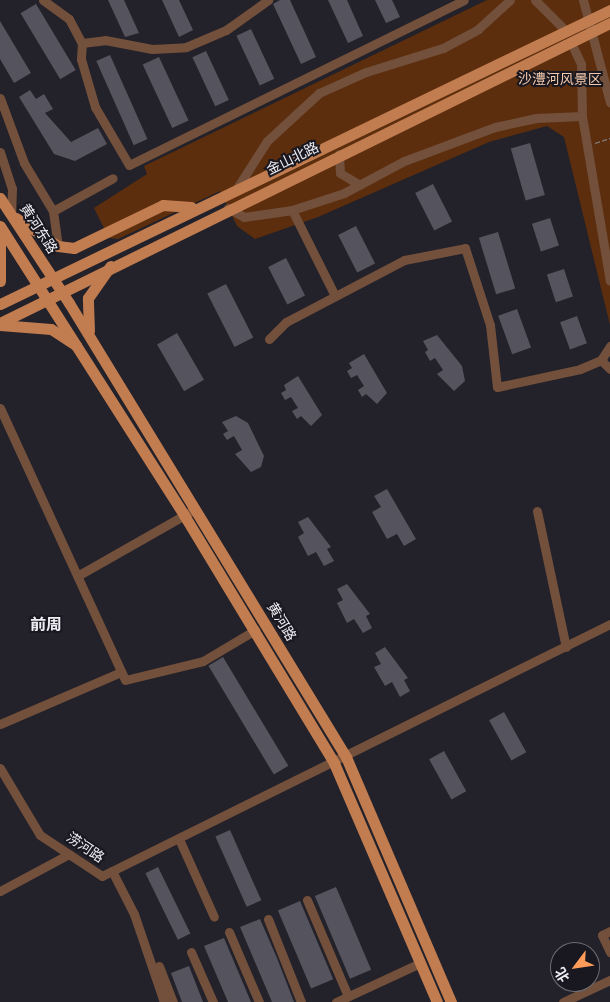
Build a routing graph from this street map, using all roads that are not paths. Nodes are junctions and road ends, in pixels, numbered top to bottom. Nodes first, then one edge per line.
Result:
1 (43, 0) edge
2 (268, 0) edge
3 (464, 0) edge
4 (510, 0) edge
5 (535, 0) edge
6 (583, 0) edge
7 (610, 10) edge
8 (599, 24) edge
9 (562, 27) dead end
10 (82, 44) junction
11 (574, 50) dead end
12 (0, 98) edge
13 (610, 102) edge
14 (582, 116) junction
15 (0, 152) edge
16 (339, 154) junction
17 (113, 178) dead end
18 (360, 185) junction
19 (237, 188) junction
20 (0, 198) edge
21 (193, 208) junction
22 (227, 208) junction
23 (292, 210) junction
24 (53, 211) junction
25 (11, 215) junction
26 (0, 226) edge
27 (0, 234) edge
28 (58, 246) junction
29 (110, 266) junction
30 (51, 276) junction
31 (0, 281) edge
32 (610, 281) edge
33 (38, 283) junction
34 (61, 290) junction
35 (335, 296) junction
36 (47, 297) junction
37 (0, 304) edge
38 (0, 324) edge
39 (269, 339) dead end
40 (90, 340) junction
41 (610, 346) edge
42 (80, 348) junction
43 (602, 360) junction
44 (610, 369) edge
45 (0, 408) edge
46 (537, 511) dead end
47 (189, 512) junction
48 (79, 576) junction
49 (610, 624) edge
50 (255, 630) junction
51 (566, 646) junction
52 (121, 672) junction
53 (0, 724) edge
54 (346, 757) junction
55 (334, 763) junction
56 (0, 768) edge
57 (179, 839) junction
58 (69, 854) junction
59 (112, 871) junction
60 (0, 891) edge
61 (307, 900) dead end
62 (214, 917) dead end
63 (268, 919) dead end
64 (610, 931) edge
65 (229, 932) dead end
66 (191, 952) dead end
67 (610, 952) edge
68 (420, 963) junction
69 (160, 966) dead end
70 (610, 980) edge
71 (348, 996) junction
72 (164, 1002) edge
73 (173, 1002) edge
74 (213, 1002) edge
75 (259, 1002) edge
76 (301, 1002) edge
77 (336, 1002) edge
78 (437, 1002) edge
79 (452, 1002) edge
80 (563, 1002) edge

1 - 10 street
2 - 10 street
3 - 10 street
4 - 19 street
5 - 9 street
6 - 8 street
7 - 8 main road
8 - 13 street
8 - 16 main road, 金山北路
8 - 19 main road, 金山北路
11 - 14 street
12 - 24 street
14 - 18 street
14 - 32 street
15 - 25 street
16 - 18 street
16 - 22 main road, 金山北路
17 - 24 street
18 - 23 street
19 - 21 main road, 金山北路
20 - 25 main road, 黄河东路
21 - 28 main road
21 - 30 main road, 金山北路
22 - 23 street
22 - 29 main road, 金山北路
23 - 35 street
24 - 28 street
25 - 28 main road
25 - 30 main road, 黄河东路
26 - 33 main road
27 - 31 main road
29 - 34 main road, 金山北路
29 - 40 main road
30 - 33 main road, 金山北路
30 - 34 main road, 黄河路
33 - 36 main road, 黄河路
33 - 37 main road, 金山北路
34 - 36 main road, 金山北路
34 - 40 main road, 黄河路
35 - 39 street
35 - 43 street
36 - 38 main road, 金山北路
36 - 42 main road, 黄河路
38 - 42 main road
40 - 47 main road, 黄河路
41 - 43 street
42 - 47 main road, 黄河路
43 - 44 street
45 - 48 street
46 - 51 street
47 - 48 street
47 - 50 main road, 黄河路
47 - 54 main road, 黄河路
48 - 52 street
49 - 51 street
50 - 52 street
50 - 55 main road, 黄河路
51 - 54 street
52 - 53 street
54 - 55 street
54 - 79 main road, 黄河路
55 - 57 street
55 - 68 main road, 黄河路
56 - 58 street, 涝河路
57 - 59 street
57 - 62 street
58 - 59 street, 涝河路
58 - 60 street
59 - 72 street, 涝河路
61 - 71 street
63 - 76 street
64 - 67 street
65 - 75 street
66 - 74 street
68 - 71 street
68 - 78 main road, 黄河路
69 - 73 street
70 - 80 street
71 - 77 street

